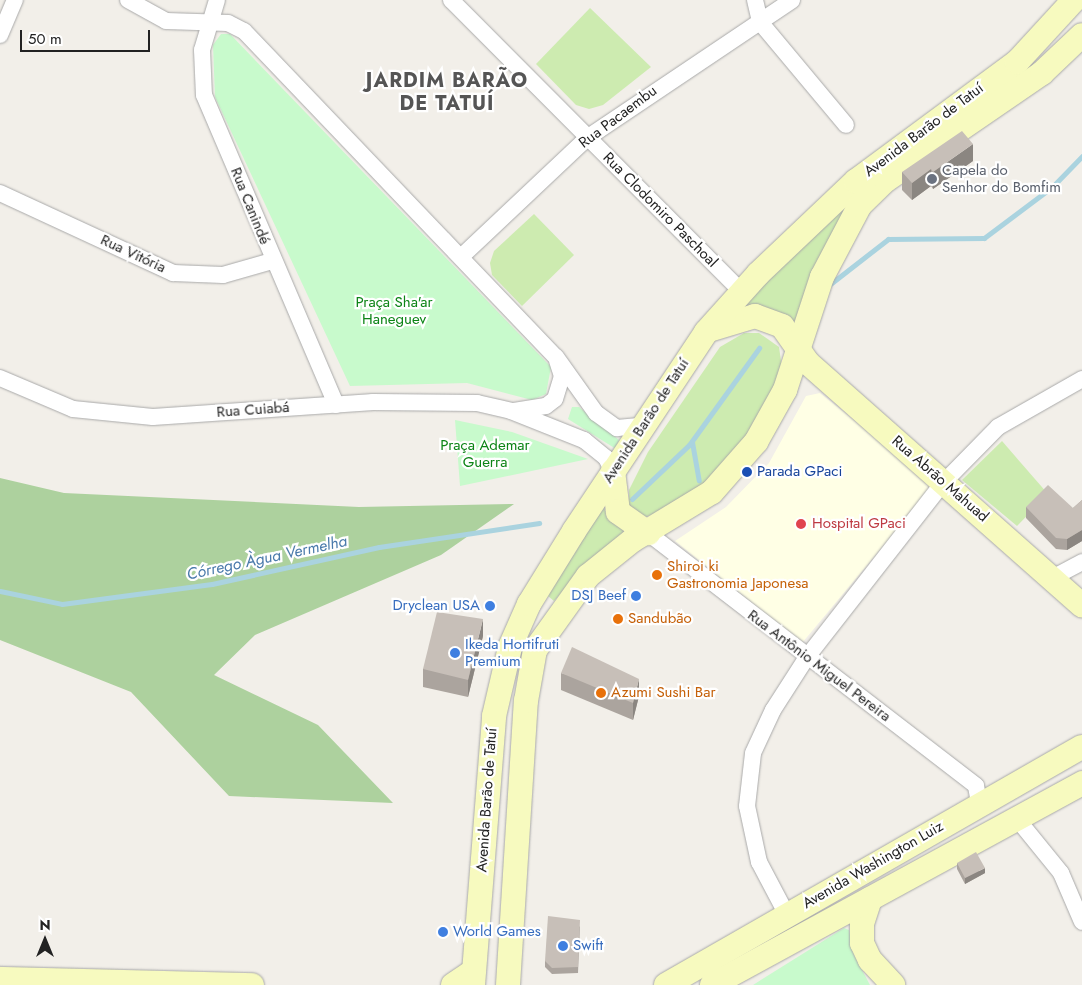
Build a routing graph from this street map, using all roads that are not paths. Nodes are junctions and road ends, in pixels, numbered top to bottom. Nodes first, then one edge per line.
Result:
1 (15, 0) edge
2 (128, 0) edge
3 (217, 0) edge
4 (451, 0) edge
5 (755, 0) edge
6 (792, 0) edge
7 (1074, 0) edge
8 (760, 22) junction
9 (208, 24) junction
10 (0, 35) edge
11 (1082, 35) edge
12 (846, 125) dead end
13 (587, 138) junction
14 (0, 193) edge
15 (462, 256) junction
16 (272, 261) junction
17 (742, 292) junction
18 (706, 332) junction
19 (799, 351) junction
20 (556, 357) junction
21 (0, 378) edge
22 (1082, 379) edge
23 (336, 405) junction
24 (511, 411) junction
25 (639, 426) junction
26 (613, 471) junction
27 (943, 483) junction
28 (648, 532) junction
29 (1082, 562) edge
30 (1054, 577) junction
31 (1082, 605) edge
32 (807, 657) junction
33 (1082, 747) edge
34 (1082, 783) edge
35 (980, 803) junction
36 (1018, 820) junction
37 (870, 899) junction
38 (787, 915) junction
39 (1082, 922) edge
40 (474, 978) edge
41 (0, 980) edge
42 (252, 985) edge
43 (453, 985) edge
44 (508, 985) edge
45 (666, 985) edge
46 (712, 985) edge
47 (893, 985) edge

1 - 10 street
2 - 9 street
3 - 9 street, Rua Canindé
4 - 13 street, Rua Clodomiro Paschoal
5 - 8 street
6 - 8 street, Rua Pacaembu
7 - 17 main road, Avenida Barão de Tatuí
8 - 12 street
8 - 13 street, Rua Pacaembu
9 - 15 street
9 - 16 street, Rua Canindé
11 - 19 main road, Avenida Barão de Tatuí
13 - 15 street, Rua Pacaembu
13 - 17 street, Rua Clodomiro Paschoal
14 - 16 street, Rua Vitória
15 - 20 street
16 - 23 street, Rua Canindé
17 - 18 main road, Avenida Barão de Tatuí
18 - 19 main road, Rua Abrão Mahuad
18 - 25 main road, Avenida Barão de Tatuí
19 - 27 main road, Rua Abrão Mahuad
19 - 28 main road, Avenida Barão de Tatuí
20 - 24 street, Rua Cuiabá
20 - 25 street
21 - 23 street, Rua Cuiabá
22 - 27 street
23 - 24 street, Rua Cuiabá
24 - 26 street, Rua Cuiabá
25 - 26 main road, Avenida Barão de Tatuí
26 - 28 main road
26 - 40 main road, Avenida Barão de Tatuí
27 - 30 main road, Rua Abrão Mahuad
27 - 32 street
28 - 32 street, Rua Antônio Miguel Pereira
28 - 44 main road, Avenida Barão de Tatuí
29 - 30 street
30 - 31 main road, Rua Abrão Mahuad
32 - 35 street, Rua Antônio Miguel Pereira
32 - 38 street
33 - 35 main road, Avenida Washington Luiz
34 - 36 main road, Avenida Washington Luiz
35 - 38 main road, Avenida Washington Luiz
36 - 37 main road, Avenida Washington Luiz
36 - 39 street
37 - 46 main road, Avenida Washington Luiz
37 - 47 main road
38 - 45 main road, Avenida Washington Luiz
40 - 43 main road
41 - 42 main road

